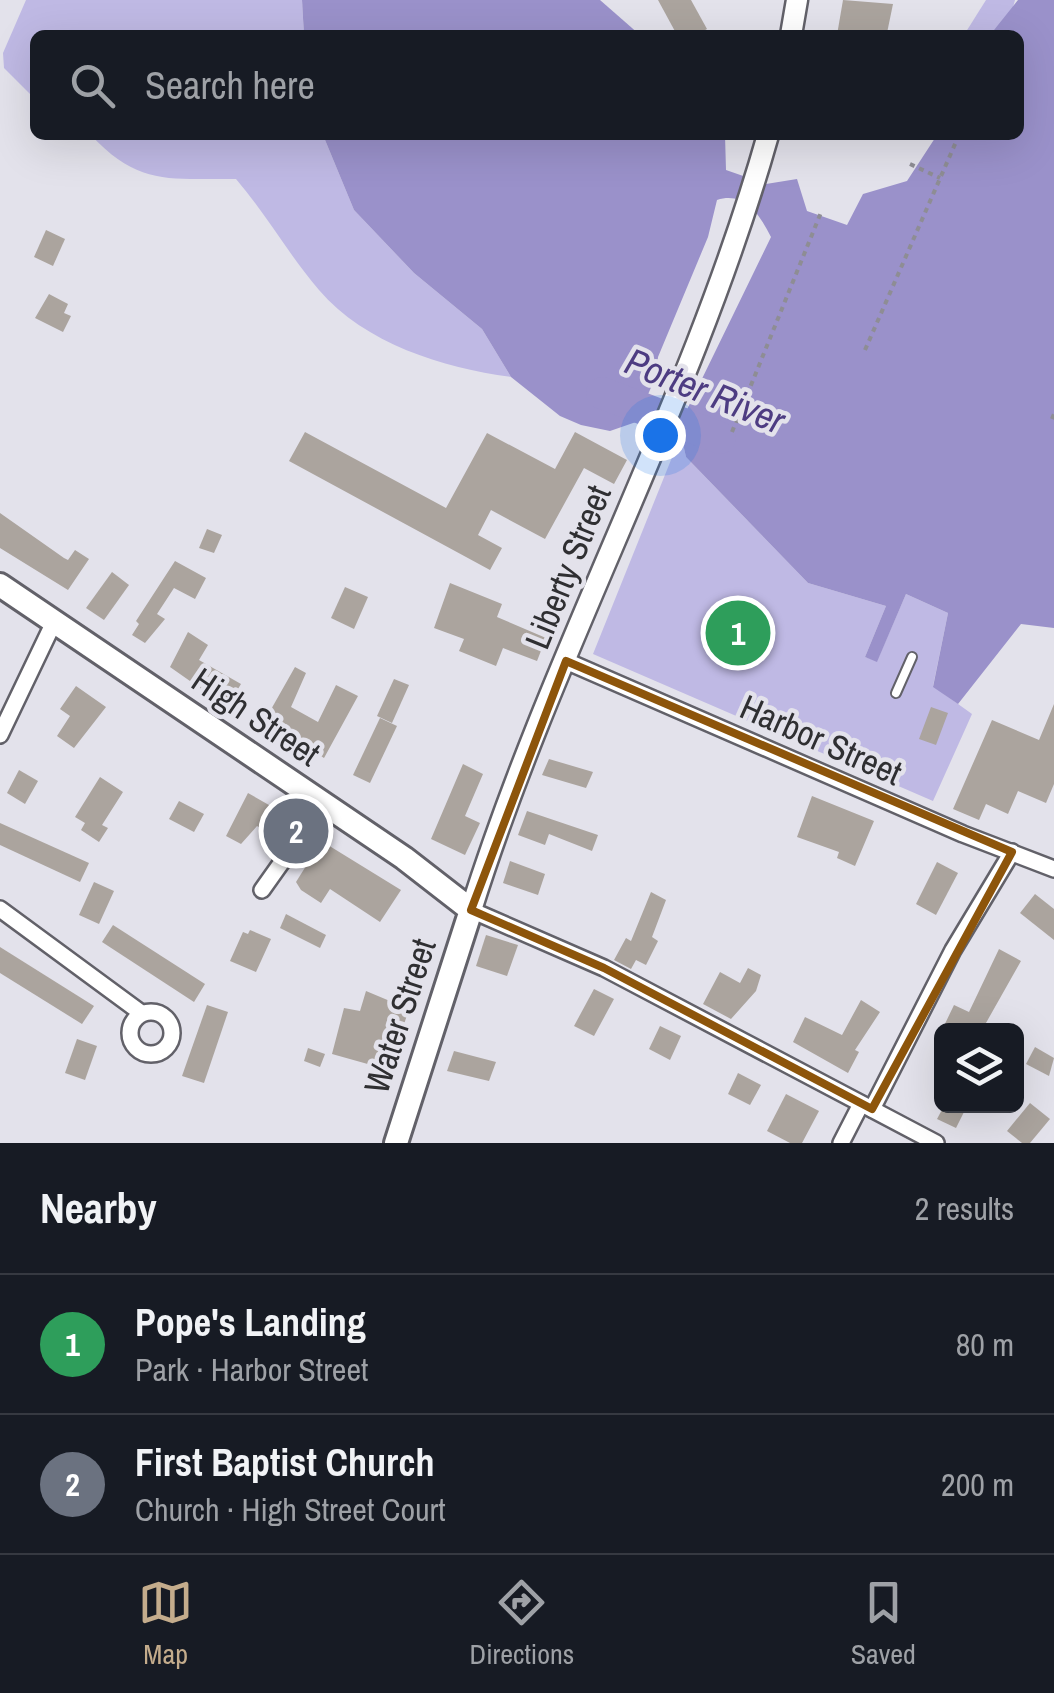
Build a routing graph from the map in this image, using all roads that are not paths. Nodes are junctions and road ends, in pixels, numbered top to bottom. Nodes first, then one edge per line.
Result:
1 (797, 0) edge
2 (792, 30) edge
3 (767, 140) edge
4 (0, 586) edge
5 (54, 622) junction
6 (912, 657) dead end
7 (566, 661) junction
8 (896, 693) dead end
9 (0, 736) edge
10 (323, 804) junction
11 (1012, 852) junction
12 (1054, 869) edge
13 (262, 890) dead end
14 (0, 909) edge
15 (471, 910) junction
16 (140, 1012) dead end
17 (866, 1106) junction
18 (396, 1143) edge
19 (841, 1143) edge
20 (936, 1143) edge

1 - 2 street
3 - 7 street, Liberty Street
4 - 5 main road, High Street
5 - 9 street
5 - 10 main road, High Street
6 - 8 lane
7 - 11 street, Harbor Street
7 - 15 street, Liberty Street
10 - 13 street
10 - 15 main road, High Street
11 - 12 street, Harbor Street
11 - 17 street
14 - 16 street
15 - 17 street
15 - 18 main road, Water Street
17 - 19 street
17 - 20 street

